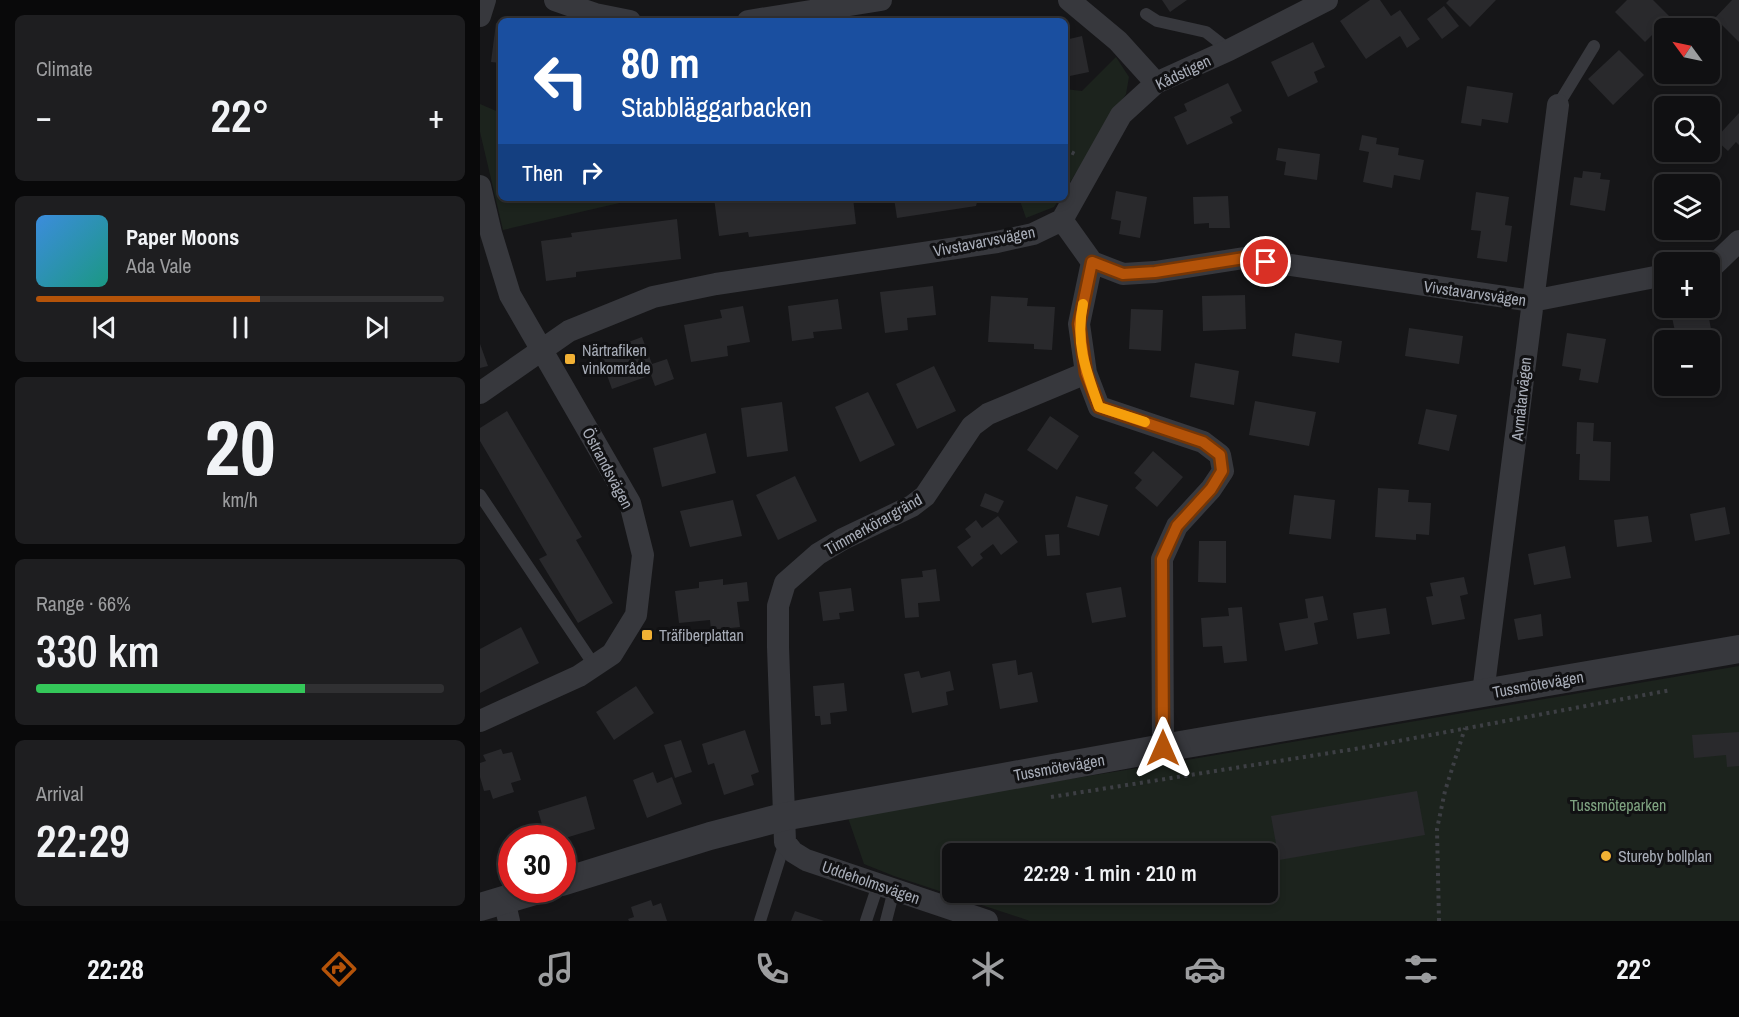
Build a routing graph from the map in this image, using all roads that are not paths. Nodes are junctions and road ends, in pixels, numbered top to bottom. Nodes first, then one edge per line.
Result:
1 (485, 0) edge
2 (555, 0) edge
3 (881, 0) edge
4 (1069, 0) edge
5 (1327, 0) edge
6 (1146, 14) dead end
7 (480, 16) edge
8 (615, 18) edge
9 (767, 18) edge
10 (1594, 46) dead end
11 (1229, 50) junction
12 (1156, 83) junction
13 (1558, 105) joint
14 (480, 186) edge
15 (1062, 220) junction
16 (1739, 241) edge
17 (1720, 259) edge
18 (1092, 262) junction
19 (1654, 277) edge
20 (1532, 301) junction
21 (540, 349) junction
22 (1086, 373) junction
23 (480, 393) edge
24 (480, 495) edge
25 (1739, 649) edge
26 (594, 665) junction
27 (1483, 693) junction
28 (480, 721) edge
29 (1163, 748) junction
30 (784, 830) junction
31 (576, 878) edge
32 (886, 888) junction
33 (760, 921) edge
34 (866, 921) edge
35 (886, 921) edge
36 (987, 921) edge

1 - 7 street
2 - 8 street
3 - 9 street
4 - 12 street
5 - 11 street, Kådstigen
6 - 11 lane
10 - 13 lane
11 - 12 street, Kådstigen
12 - 15 street, Kådstigen
13 - 20 street, Avmätarvägen
14 - 21 street, Östrandsvägen
15 - 18 street
15 - 21 street, Vivstavarvsvägen
16 - 17 street
18 - 20 street, Vivstavarvsvägen
18 - 22 street
19 - 20 street, Vivstavarvsvägen
20 - 27 street, Avmätarvägen
21 - 23 street, Vivstavarvsvägen
21 - 26 street, Östrandsvägen
22 - 29 street
22 - 30 street, Timmerkörargränd
24 - 26 lane
25 - 27 street, Tussmötevägen
26 - 28 street, Östrandsvägen
27 - 29 street, Tussmötevägen
29 - 30 street, Tussmötevägen
30 - 31 street, Tussmötevägen
30 - 32 street, Uddeholmsvägen
30 - 33 lane
32 - 34 lane
32 - 35 lane
32 - 36 street, Uddeholmsvägen

